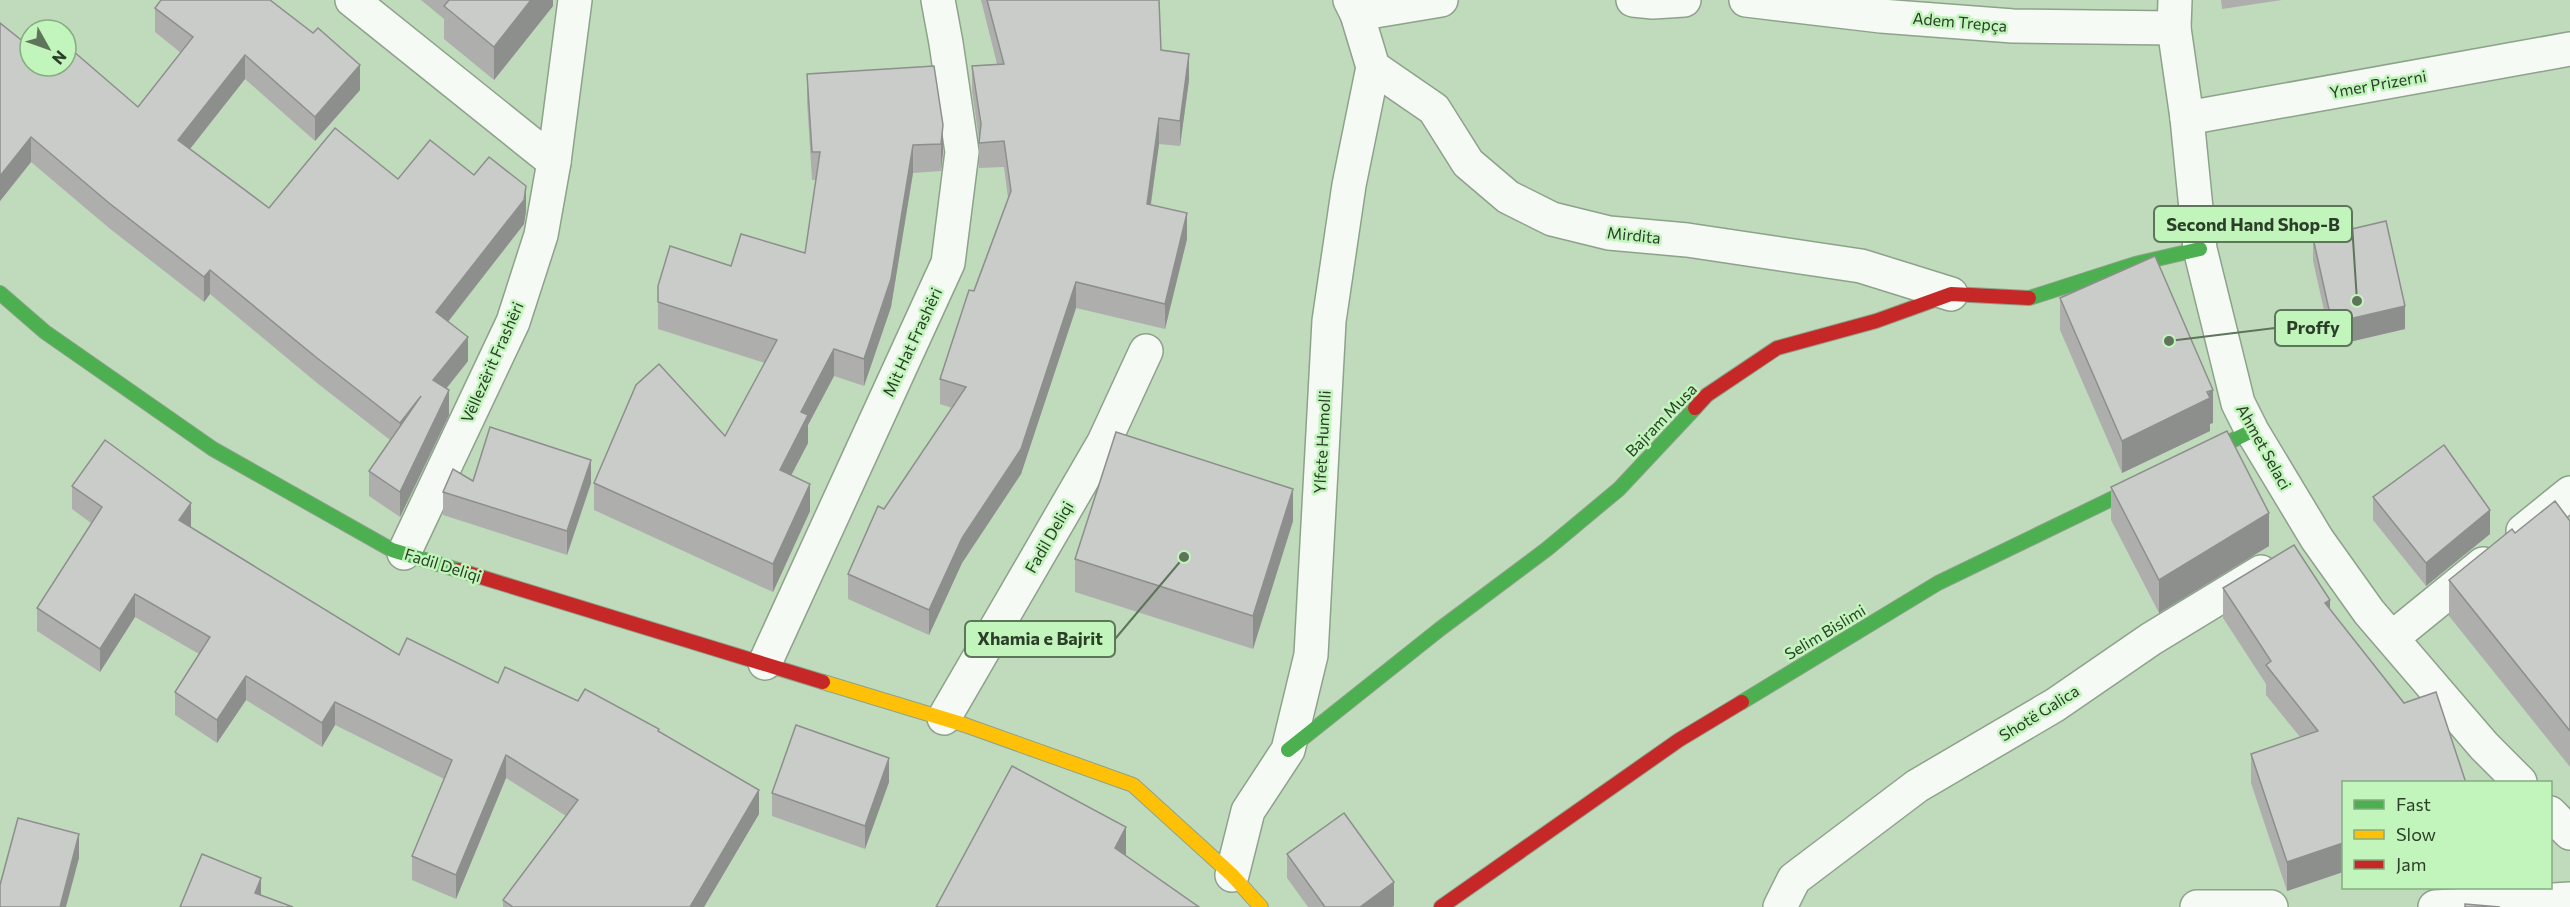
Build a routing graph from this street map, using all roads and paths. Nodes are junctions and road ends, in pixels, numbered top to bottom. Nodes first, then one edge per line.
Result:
1 (352, 0) edge
2 (575, 0) edge
3 (938, 0) edge
4 (1441, 0) edge
5 (1633, 0) edge
6 (1684, 0) edge
7 (1746, 0) edge
8 (1354, 7) edge
9 (2175, 14) edge
10 (2570, 49) edge
11 (1373, 67) junction
12 (2187, 118) junction
13 (555, 162) junction
14 (2199, 249) junction
15 (0, 293) edge
16 (1951, 294) junction
17 (1146, 351) dead end
18 (2252, 431) junction
19 (2570, 493) edge
20 (2317, 539) junction
21 (404, 553) junction
22 (2392, 638) junction
23 (765, 663) junction
24 (944, 718) junction
25 (1288, 750) junction
26 (2518, 781) edge
27 (2552, 815) edge
28 (2570, 833) edge
29 (1232, 875) junction
30 (2570, 899) edge
31 (1261, 907) edge
32 (1441, 907) edge
33 (1780, 907) edge
34 (2196, 907) edge
35 (2271, 907) edge
36 (2435, 907) edge

1 - 13 street
2 - 13 street, Vëllezërit Frashëri
3 - 23 street, Mit Hat Frashëri
4 - 8 street
5 - 6 street
7 - 9 street, Adem Trepça
8 - 11 street, Ylfete Humolli
9 - 12 street, Ahmet Selaci
10 - 12 street, Ymer Prizerni
11 - 16 street, Mirdita
11 - 25 street, Ylfete Humolli
12 - 14 street, Ahmet Selaci
13 - 21 street, Vëllezërit Frashëri
14 - 16 street, Bajram Musa
14 - 18 street, Ahmet Selaci
15 - 21 street, Fadil Deliqi
16 - 25 street, Bajram Musa
17 - 24 street, Fadil Deliqi
18 - 20 street, Ahmet Selaci
18 - 32 street, Selim Bislimi
19 - 22 street
20 - 22 street, Ahmet Selaci
20 - 33 street, Shotë Galica
21 - 23 street, Fadil Deliqi
22 - 26 street, Ahmet Selaci
23 - 24 street, Fadil Deliqi
24 - 29 street, Fadil Deliqi
25 - 29 street, Ylfete Humolli
27 - 28 street
29 - 31 street, Fadil Deliqi
30 - 36 street
34 - 35 street

